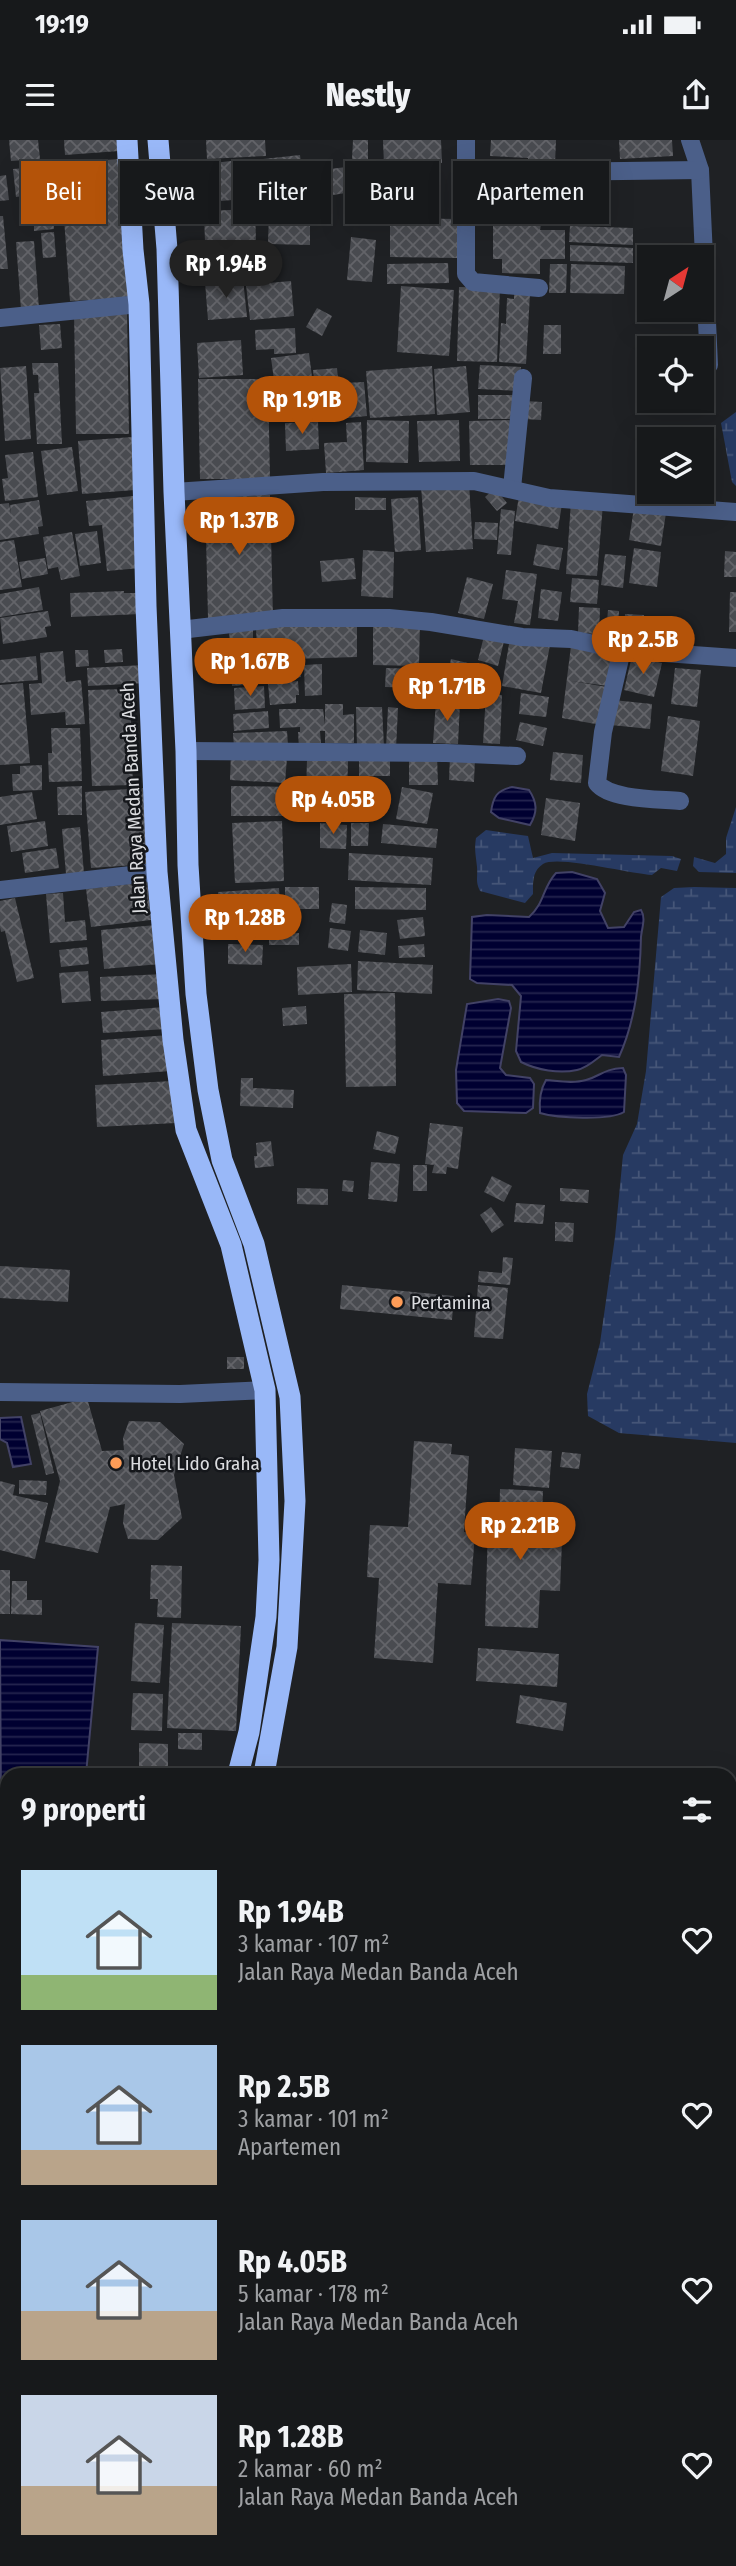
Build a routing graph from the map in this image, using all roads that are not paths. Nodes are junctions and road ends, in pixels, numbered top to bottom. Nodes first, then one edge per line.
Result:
1 (127, 140) edge
2 (158, 140) edge
3 (466, 140) edge
4 (690, 140) edge
5 (466, 161) edge
6 (700, 170) junction
7 (609, 171) edge
8 (466, 224) edge
9 (539, 288) dead end
10 (139, 304) junction
11 (0, 318) edge
12 (708, 336) edge
13 (523, 378) dead end
14 (512, 488) junction
15 (174, 492) junction
16 (736, 512) edge
17 (180, 630) junction
18 (622, 650) junction
19 (736, 658) edge
20 (186, 751) junction
21 (517, 756) dead end
22 (680, 801) dead end
23 (157, 872) junction
24 (0, 890) edge
25 (265, 1390) junction
26 (0, 1392) edge
27 (240, 1768) edge
28 (265, 1768) edge

1 - 10 highway, Jalan Raya Medan Banda Aceh
2 - 15 highway
3 - 5 street
4 - 6 street
6 - 7 street
6 - 12 street
8 - 9 street
10 - 11 street
10 - 23 highway, Jalan Raya Medan Banda Aceh
13 - 14 street
14 - 15 street
14 - 16 street
15 - 17 highway
17 - 18 street
17 - 20 highway
18 - 19 street
18 - 22 street
20 - 21 street
20 - 28 highway
23 - 24 street
23 - 25 highway, Jalan Raya Medan Banda Aceh
25 - 26 street
25 - 27 highway, Jalan Raya Medan Banda Aceh

